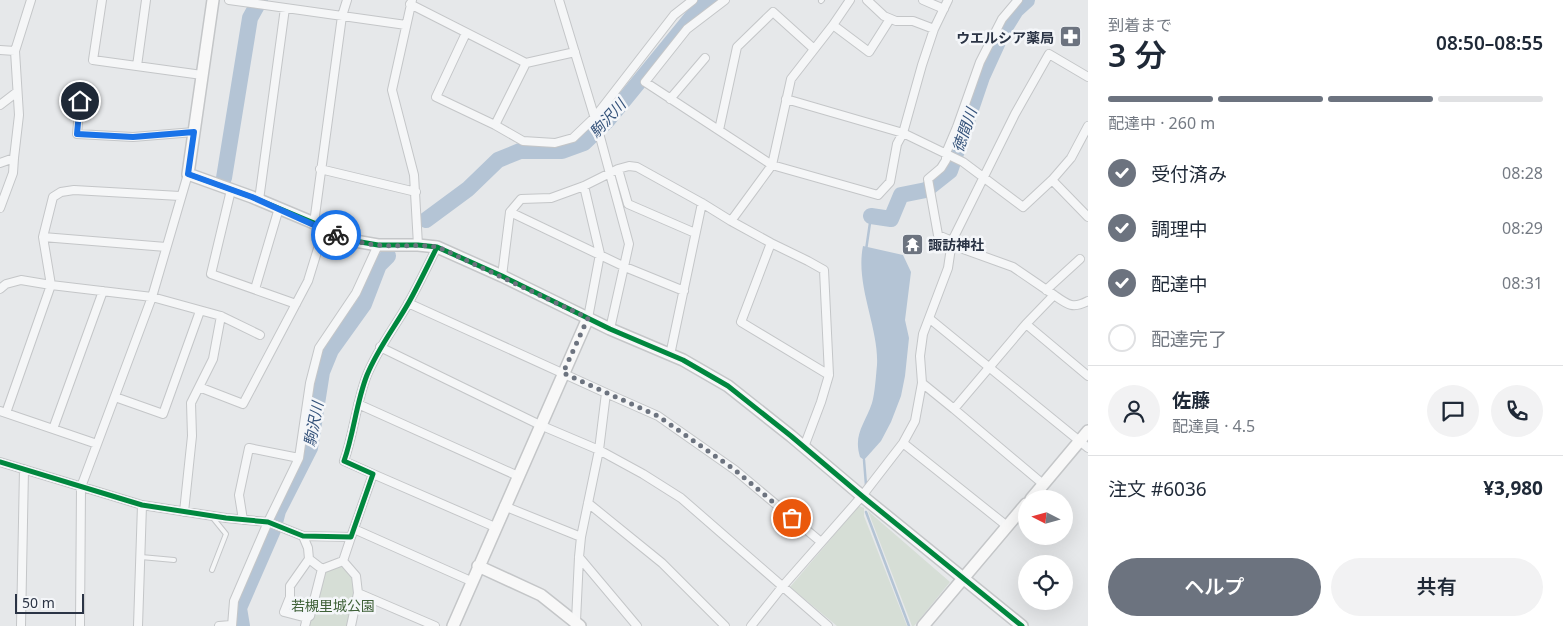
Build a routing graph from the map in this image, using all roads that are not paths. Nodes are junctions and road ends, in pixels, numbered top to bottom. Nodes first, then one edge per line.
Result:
1 (31, 0) edge
2 (102, 0) edge
3 (146, 0) edge
4 (213, 0) edge
5 (229, 0) edge
6 (347, 0) edge
7 (559, 0) edge
8 (693, 0) edge
9 (725, 0) edge
10 (850, 0) edge
11 (867, 0) edge
12 (923, 0) edge
13 (948, 0) edge
14 (1018, 0) edge
15 (248, 1) edge
16 (411, 2) edge
17 (285, 8) junction
18 (944, 9) junction
19 (342, 16) junction
20 (890, 19) junction
21 (406, 25) junction
22 (834, 26) junction
23 (934, 29) junction
24 (466, 33) junction
25 (814, 49) junction
26 (0, 50) edge
27 (15, 51) junction
28 (575, 52) junction
29 (704, 58) dead end
30 (526, 63) junction
31 (137, 66) junction
32 (202, 75) junction
33 (1088, 77) edge
34 (17, 92) junction
35 (670, 99) junction
36 (786, 99) junction
37 (80, 101) dead end
38 (0, 104) edge
39 (595, 120) junction
40 (496, 125) junction
41 (1088, 126) edge
42 (719, 130) junction
43 (194, 132) junction
44 (903, 133) junction
45 (948, 154) junction
46 (14, 158) junction
47 (0, 163) edge
48 (772, 165) junction
49 (320, 169) junction
50 (618, 169) junction
51 (188, 174) junction
52 (611, 174) junction
53 (984, 179) junction
54 (1052, 180) junction
55 (584, 186) junction
56 (232, 190) junction
57 (416, 192) junction
58 (180, 196) junction
59 (259, 200) junction
60 (702, 202) junction
61 (0, 208) edge
62 (279, 208) junction
63 (510, 212) junction
64 (1088, 217) edge
65 (731, 221) junction
66 (319, 226) junction
67 (696, 233) junction
68 (43, 238) junction
69 (952, 243) junction
70 (772, 244) junction
71 (378, 245) junction
72 (418, 245) junction
73 (166, 247) junction
74 (438, 247) junction
75 (600, 254) junction
76 (1080, 259) dead end
77 (625, 267) junction
78 (502, 276) junction
79 (51, 285) junction
80 (0, 289) edge
81 (255, 289) junction
82 (1046, 290) junction
83 (103, 291) junction
84 (684, 291) junction
85 (1054, 296) junction
86 (152, 297) junction
87 (1088, 302) edge
88 (408, 303) junction
89 (296, 304) junction
90 (200, 310) junction
91 (221, 316) junction
92 (588, 318) junction
93 (930, 319) junction
94 (1026, 324) junction
95 (610, 329) junction
96 (260, 336) dead end
97 (380, 347) junction
98 (670, 355) junction
99 (990, 368) junction
100 (563, 373) junction
101 (829, 375) junction
102 (1088, 376) edge
103 (922, 383) junction
104 (199, 387) junction
105 (606, 394) junction
106 (114, 397) junction
107 (358, 404) junction
108 (954, 409) junction
109 (3, 412) edge
110 (540, 425) junction
111 (53, 429) junction
112 (1088, 431) edge
113 (903, 443) junction
114 (97, 444) junction
115 (1084, 445) edge
116 (804, 447) junction
117 (599, 450) junction
118 (299, 458) junction
119 (0, 462) edge
120 (24, 469) junction
121 (373, 474) junction
122 (518, 476) junction
123 (1043, 484) junction
124 (81, 487) junction
125 (1038, 490) edge
126 (862, 496) junction
127 (588, 503) junction
128 (142, 505) junction
129 (504, 506) junction
130 (184, 512) junction
131 (1018, 513) edge
132 (212, 516) junction
133 (243, 520) junction
134 (268, 522) junction
135 (1007, 526) junction
136 (495, 527) junction
137 (353, 533) junction
138 (303, 536) junction
139 (581, 537) junction
140 (821, 542) junction
141 (141, 557) junction
142 (579, 557) junction
143 (309, 559) junction
144 (174, 560) dead end
145 (343, 562) junction
146 (478, 566) junction
147 (322, 569) junction
148 (212, 570) dead end
149 (964, 578) junction
150 (473, 582) junction
151 (782, 587) junction
152 (358, 593) junction
153 (306, 622) edge
154 (578, 624) edge
155 (231, 625) edge
156 (21, 626) edge
157 (80, 626) edge
158 (138, 626) edge
159 (219, 626) edge
160 (351, 626) edge
161 (435, 626) edge
162 (452, 626) edge
163 (637, 626) edge
164 (725, 626) edge
165 (751, 626) edge
166 (828, 626) edge
167 (923, 626) edge
168 (1022, 626) edge

1 - 27 street
2 - 31 street
3 - 31 street
4 - 32 street
5 - 15 street
6 - 19 street
7 - 28 street
8 - 39 street
9 - 35 street
10 - 22 street
11 - 20 street
12 - 18 street
13 - 18 street
14 - 45 street
15 - 17 street
16 - 21 street
16 - 24 street
17 - 19 street
17 - 59 street
18 - 23 street
19 - 21 street
19 - 49 street
20 - 22 street
20 - 23 street
21 - 57 street
22 - 25 street
23 - 44 street
24 - 30 street
24 - 40 street
25 - 36 street
25 - 42 street
26 - 27 street
27 - 34 street
28 - 30 street
28 - 39 street
29 - 35 street
30 - 40 street
31 - 32 street
32 - 43 street
33 - 53 street
34 - 38 street
34 - 46 street
35 - 42 street
36 - 44 street
36 - 48 street
37 - 43 street
39 - 40 street
39 - 52 street
41 - 54 street
42 - 48 street
43 - 51 street
44 - 45 street
44 - 48 street
45 - 53 street
45 - 69 street
46 - 47 street
46 - 61 street
48 - 65 street
49 - 57 street
49 - 66 street
50 - 52 street
50 - 60 street
50 - 67 street
51 - 56 street
51 - 58 street
52 - 55 street
52 - 77 street
53 - 54 street
53 - 69 street
54 - 64 street
55 - 63 street
55 - 75 street
56 - 59 street
56 - 81 street
57 - 72 street
58 - 68 street
58 - 73 street
59 - 62 street
60 - 65 street
60 - 67 street
62 - 66 street
62 - 81 street
63 - 75 street
63 - 78 street
65 - 70 street
66 - 71 street
66 - 89 street
67 - 84 street
68 - 73 street
68 - 79 street
69 - 82 street
69 - 93 street
70 - 101 street
70 - 101 street
71 - 72 street
71 - 118 street
72 - 74 street
73 - 86 street
74 - 78 street
74 - 88 street
75 - 77 street
75 - 92 street
76 - 82 street
77 - 84 street
77 - 95 street
78 - 92 street
79 - 80 street
79 - 83 street
79 - 109 street
81 - 89 street
82 - 85 street
83 - 86 street
83 - 111 street
84 - 98 street
85 - 87 street
85 - 94 street
86 - 90 street
86 - 106 street
88 - 97 street
88 - 100 street
89 - 104 street
90 - 91 street
90 - 106 street
91 - 96 street
91 - 104 street
92 - 95 street
92 - 100 street
93 - 99 street
93 - 103 street
94 - 99 street
94 - 102 street
95 - 98 street
97 - 107 street
97 - 110 street
98 - 116 street
99 - 108 street
99 - 115 street
100 - 105 street
100 - 110 street
101 - 116 street
103 - 108 street
103 - 113 street
104 - 130 street
105 - 117 street
105 - 140 street
106 - 114 street
107 - 121 street
107 - 122 street
108 - 123 street
109 - 111 street
110 - 117 street
110 - 122 street
111 - 114 street
112 - 115 street
113 - 126 street
113 - 135 street
114 - 124 street
115 - 123 street
116 - 126 street
117 - 127 street
117 - 151 street
118 - 133 street
118 - 134 street
119 - 120 street
120 - 124 street
120 - 156 street
121 - 136 street
121 - 137 street
122 - 129 street
123 - 125 street
124 - 128 street
124 - 157 street
126 - 140 street
126 - 149 street
127 - 139 street
127 - 164 street
128 - 130 street
128 - 141 street
129 - 136 street
129 - 139 street
130 - 132 street
131 - 135 street
132 - 133 street
132 - 148 lane
133 - 134 street
134 - 138 street
134 - 155 street
135 - 149 street
136 - 146 street
137 - 138 street
137 - 145 street
137 - 150 street
138 - 143 street
139 - 142 street
140 - 151 street
141 - 144 lane
141 - 158 street
142 - 154 street
142 - 163 street
143 - 147 street
143 - 153 street
145 - 147 street
145 - 152 street
146 - 150 street
146 - 154 street
147 - 153 street
149 - 167 street
149 - 168 street
150 - 162 street
151 - 165 street
151 - 166 street
152 - 160 street
152 - 161 street
155 - 159 street

